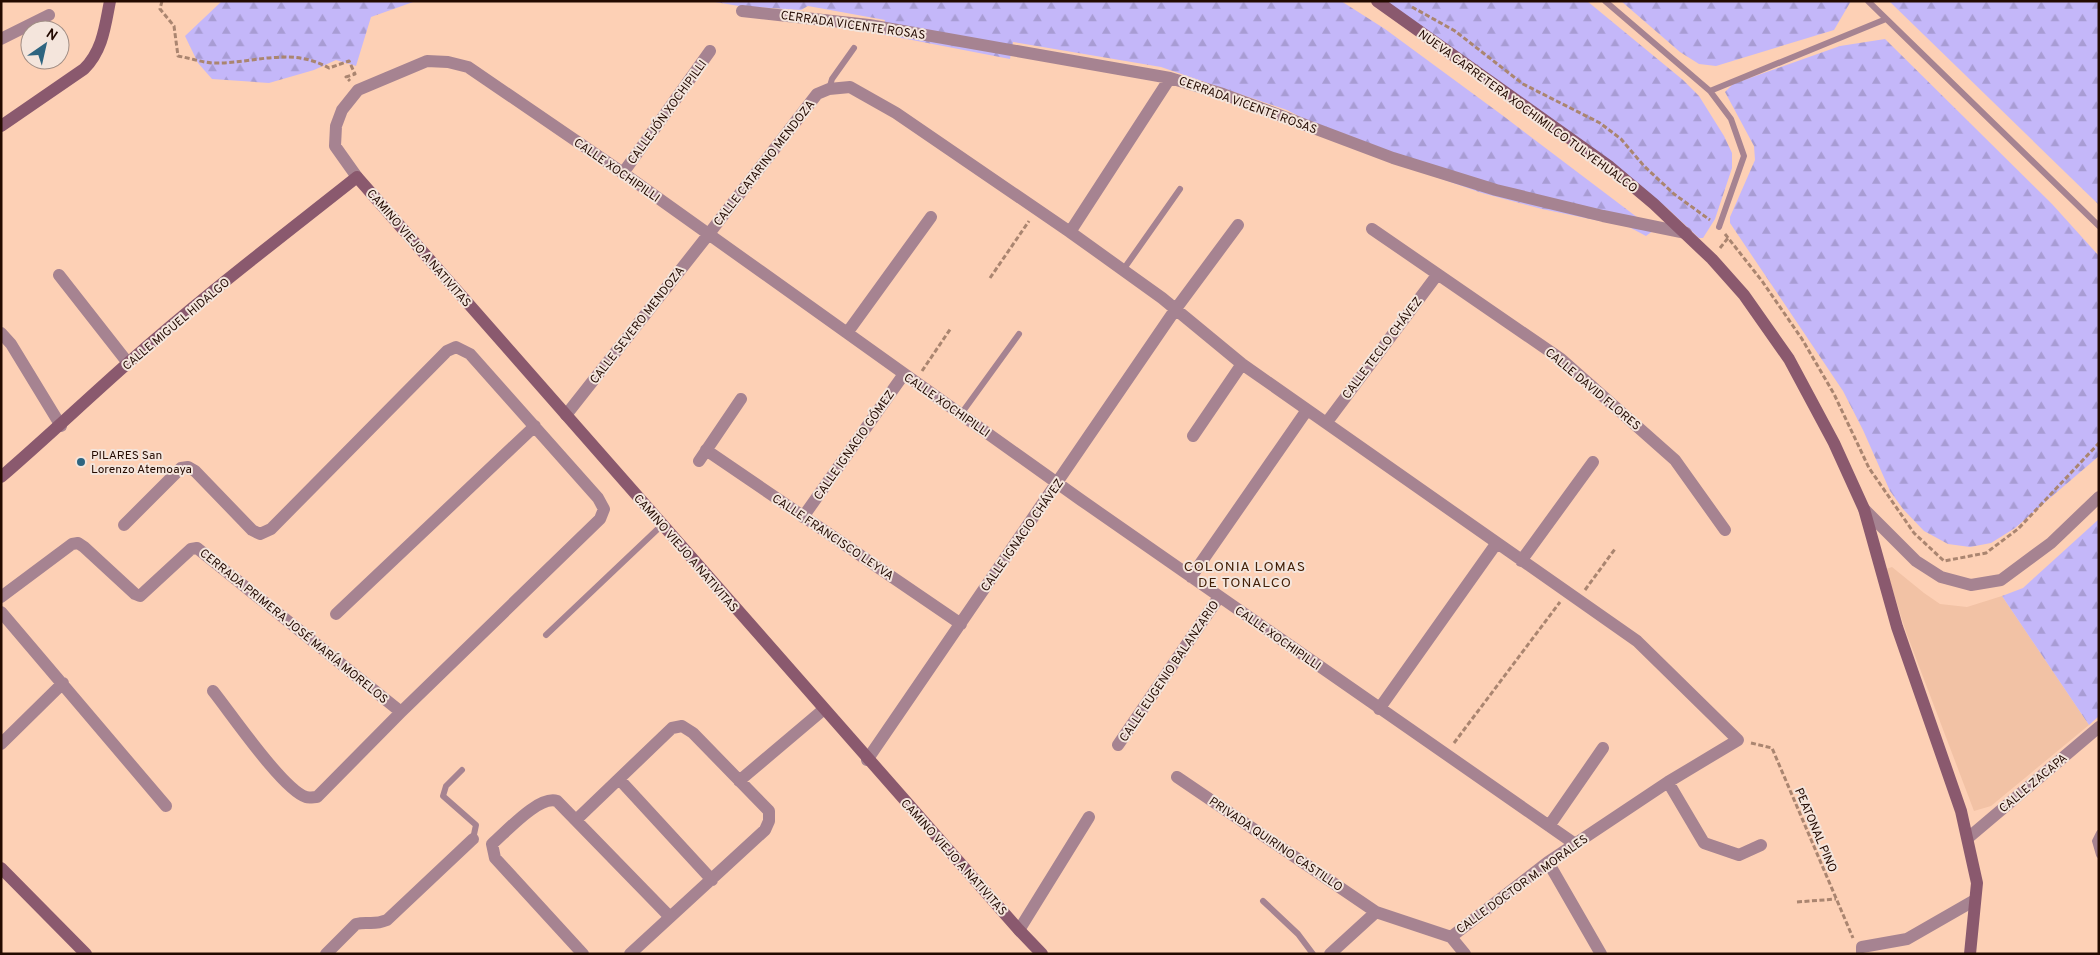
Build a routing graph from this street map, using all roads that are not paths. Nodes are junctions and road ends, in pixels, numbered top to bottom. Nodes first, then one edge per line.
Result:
1 (110, 1) edge
2 (1377, 1) edge
3 (1604, 1) edge
4 (1868, 1) edge
5 (742, 11) dead end
6 (49, 15) dead end
7 (1886, 19) junction
8 (1, 40) edge
9 (854, 48) dead end
10 (710, 51) dead end
11 (1170, 78) junction
12 (829, 88) junction
13 (1710, 90) junction
14 (1, 126) edge
15 (336, 146) joint
16 (623, 173) junction
17 (356, 177) junction
18 (1180, 189) dead end
19 (931, 217) dead end
20 (1238, 226) dead end
21 (2099, 226) edge
22 (1719, 227) dead end
23 (1372, 229) dead end
24 (1070, 232) junction
25 (1686, 233) junction
26 (708, 236) junction
27 (1123, 271) junction
28 (59, 275) dead end
29 (1437, 275) junction
30 (1175, 310) junction
31 (1, 333) edge
32 (847, 333) junction
33 (1019, 334) dead end
34 (128, 363) junction
35 (1242, 364) junction
36 (904, 374) junction
37 (742, 400) dead end
38 (1307, 410) junction
39 (961, 414) junction
40 (566, 415) junction
41 (1327, 422) junction
42 (61, 426) junction
43 (535, 426) junction
44 (1193, 436) dead end
45 (1593, 462) dead end
46 (1, 477) edge
47 (1058, 484) junction
48 (2099, 497) edge
49 (1864, 509) junction
50 (803, 517) junction
51 (124, 525) dead end
52 (662, 525) junction
53 (1725, 530) dead end
54 (1496, 544) junction
55 (1521, 561) junction
56 (1191, 577) junction
57 (1, 597) edge
58 (1219, 597) junction
59 (1, 612) edge
60 (336, 614) dead end
61 (961, 624) junction
62 (546, 635) dead end
63 (63, 684) junction
64 (213, 691) dead end
65 (1379, 709) junction
66 (823, 710) junction
67 (401, 712) junction
68 (2099, 727) edge
69 (1, 744) edge
70 (1118, 745) dead end
71 (1603, 748) dead end
72 (868, 760) junction
73 (462, 770) dead end
74 (1177, 777) dead end
75 (619, 779) junction
76 (739, 781) junction
77 (1668, 782) junction
78 (166, 806) dead end
79 (1089, 817) dead end
80 (576, 820) junction
81 (1549, 826) junction
82 (2099, 833) edge
83 (1968, 838) junction
84 (473, 839) joint
85 (1575, 844) junction
86 (1761, 845) dead end
87 (2099, 855) edge
88 (1548, 862) junction
89 (1, 868) edge
90 (712, 880) junction
91 (1975, 900) junction
92 (1263, 901) dead end
93 (1376, 912) junction
94 (670, 917) junction
95 (1019, 930) junction
96 (1451, 937) junction
97 (1862, 950) edge
98 (1336, 952) edge
99 (86, 954) edge
100 (326, 954) edge
101 (583, 954) edge
102 (630, 954) edge
103 (1042, 954) edge
104 (1313, 954) edge
105 (1464, 954) edge
106 (1601, 954) edge
107 (1970, 954) edge

1 - 14 street
2 - 25 street, NUEVA CARRETERA XOCHIMILCO TULYEHUALCO
3 - 13 lane
4 - 7 lane
5 - 11 street, CERRADA VICENTE ROSAS
6 - 8 street
7 - 13 lane
7 - 21 lane
9 - 12 lane
10 - 16 street, CALLEJÓN XOCHIPILLI
11 - 24 street
11 - 25 street, CERRADA VICENTE ROSAS
12 - 24 street
12 - 26 street, CALLE CATARINO MENDOZA
13 - 22 lane
15 - 16 street, CALLE XOCHIPILLI
15 - 17 street, CAMINO VIEJO A NATIVITAS
16 - 26 street, CALLE XOCHIPILLI
17 - 34 street, CALLE MIGUEL HIDALGO
17 - 40 street, CAMINO VIEJO A NATIVITAS
18 - 27 lane
19 - 32 street
20 - 30 street, CALLE IGNACIO CHÁVEZ
23 - 29 street, CALLE DAVID FLORES
24 - 27 street
25 - 49 street, NUEVA CARRETERA XOCHIMILCO TULYEHUALCO
26 - 32 street, CALLE XOCHIPILLI
26 - 40 street, CALLE SEVERO MENDOZA
27 - 30 street
28 - 34 street
29 - 41 street, CALLE TECLO CHÁVEZ
29 - 53 street, CALLE DAVID FLORES
30 - 35 street
30 - 47 street, CALLE IGNACIO CHÁVEZ
31 - 42 street
32 - 36 street, CALLE XOCHIPILLI
33 - 39 lane
34 - 42 street, CALLE MIGUEL HIDALGO
35 - 38 street
35 - 44 street
36 - 39 street, CALLE XOCHIPILLI
36 - 50 street, CALLE IGNACIO GÓMEZ
37 - 50 street, CALLE FRANCISCO LEYVA
38 - 41 street
38 - 56 street
39 - 47 street, CALLE XOCHIPILLI
40 - 52 street, CAMINO VIEJO A NATIVITAS
41 - 54 street
42 - 46 street, CALLE MIGUEL HIDALGO
43 - 51 street
43 - 60 street
43 - 67 street
45 - 55 street
47 - 56 street, CALLE XOCHIPILLI
47 - 61 street, CALLE IGNACIO CHÁVEZ
48 - 49 street
49 - 83 street, NUEVA CARRETERA XOCHIMILCO TULYEHUALCO
50 - 61 street, CALLE FRANCISCO LEYVA
52 - 62 lane
52 - 66 street, CAMINO VIEJO A NATIVITAS
54 - 55 street
54 - 65 street
55 - 77 street, CALLE DOCTOR M. MORALES
56 - 58 street, CALLE XOCHIPILLI
57 - 67 street, CERRADA PRIMERA JOSÉ MARÍA MORELOS
58 - 65 street, CALLE XOCHIPILLI
58 - 70 street, CALLE EUGENIO BALANZARIO
59 - 63 street
61 - 72 street, CALLE IGNACIO CHÁVEZ
63 - 69 street
63 - 78 street
64 - 67 street
65 - 81 street, CALLE XOCHIPILLI
66 - 72 street, CAMINO VIEJO A NATIVITAS
66 - 76 street
68 - 83 street, CALLE ZACAPA
71 - 81 street
72 - 95 street, CAMINO VIEJO A NATIVITAS
73 - 84 lane
74 - 93 street, PRIVADA QUIRINO CASTILLO
75 - 76 street
75 - 80 street
75 - 90 street
76 - 90 street
77 - 85 street, CALLE DOCTOR M. MORALES
77 - 86 street
79 - 95 street
80 - 94 street
80 - 101 street
81 - 85 street, CALLE XOCHIPILLI
82 - 87 lane
83 - 91 street, NUEVA CARRETERA XOCHIMILCO TULYEHUALCO
84 - 100 street
85 - 88 street, CALLE DOCTOR M. MORALES
88 - 96 street, CALLE DOCTOR M. MORALES
88 - 106 street
89 - 99 street
90 - 94 street
91 - 97 street
91 - 107 street, NUEVA CARRETERA XOCHIMILCO TULYEHUALCO
92 - 104 lane
93 - 96 street, CALLE DOCTOR M. MORALES
93 - 98 street
94 - 102 street
95 - 103 street, CAMINO VIEJO A NATIVITAS
96 - 105 street

